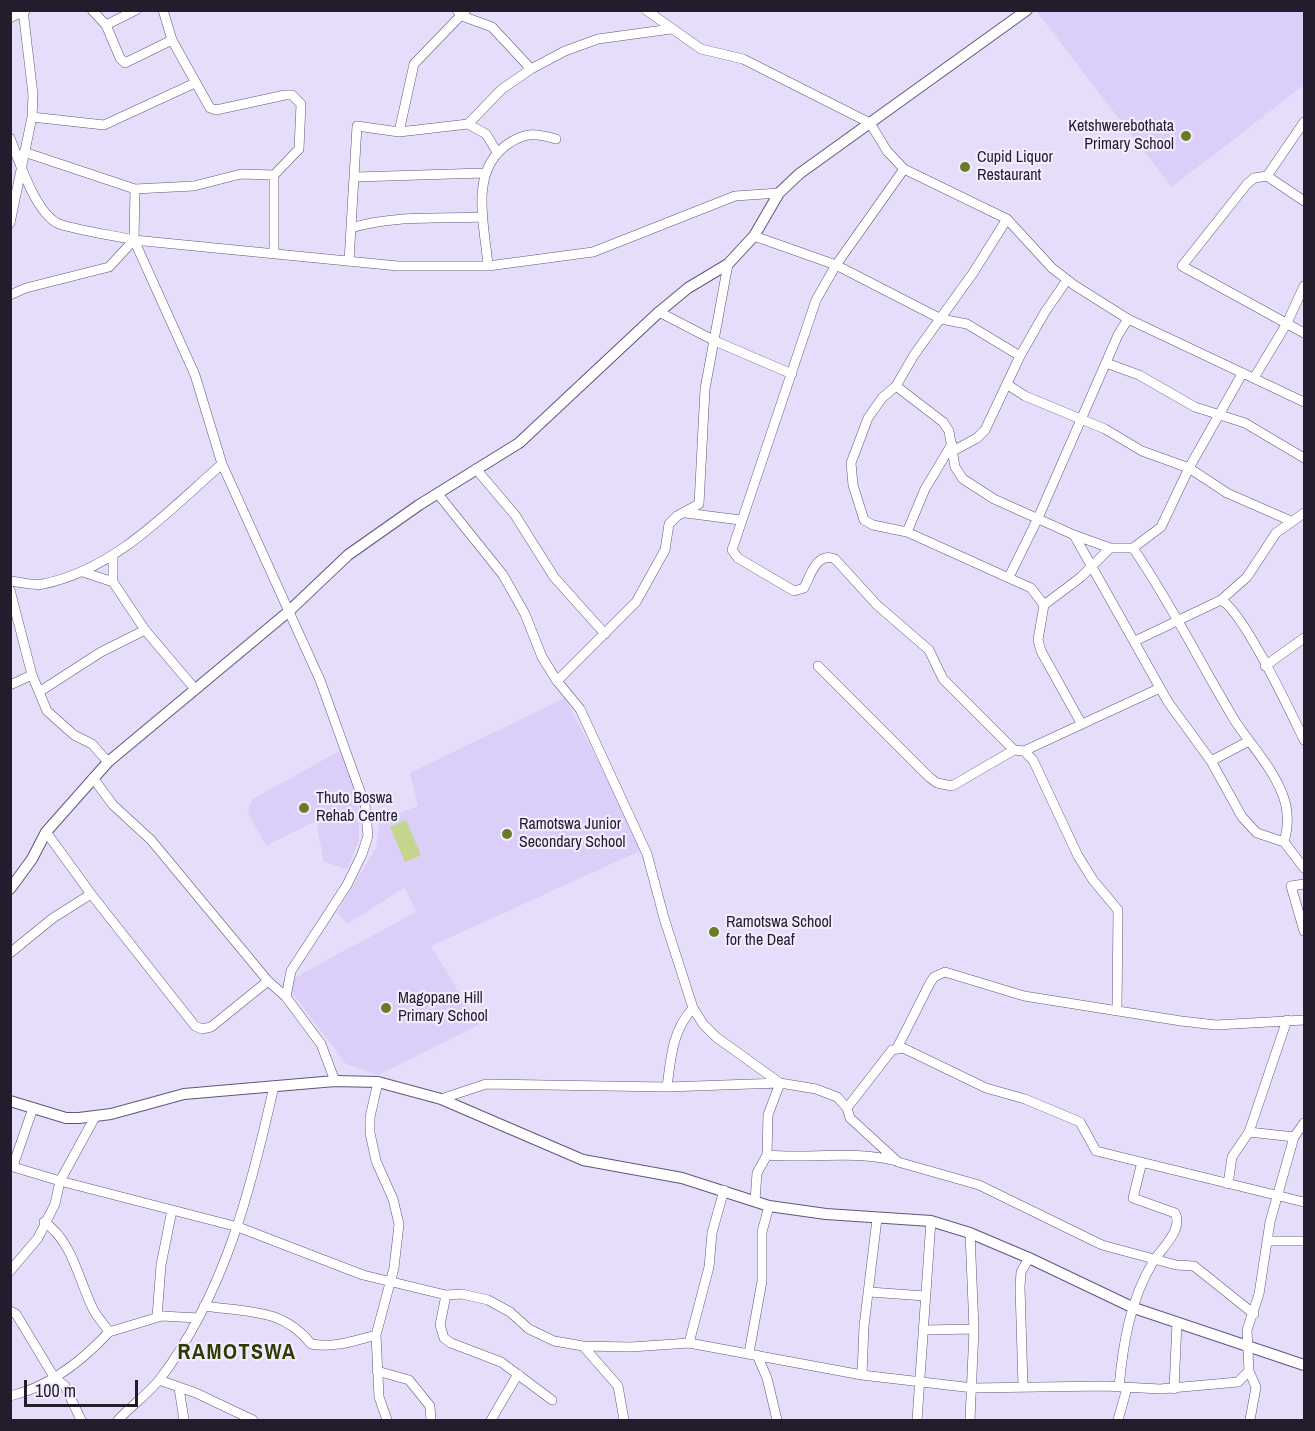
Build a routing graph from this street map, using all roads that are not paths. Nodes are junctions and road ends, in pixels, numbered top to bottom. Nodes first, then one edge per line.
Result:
1 (92, 10) edge
2 (136, 10) edge
3 (163, 10) edge
4 (646, 10) edge
5 (1027, 10) edge
6 (24, 11) edge
7 (461, 12) edge
8 (10, 18) edge
9 (106, 26) junction
10 (671, 29) junction
11 (172, 40) junction
12 (531, 69) junction
13 (195, 83) junction
14 (32, 117) junction
15 (1305, 122) edge
16 (870, 123) junction
17 (468, 124) junction
18 (399, 132) junction
19 (10, 138) edge
20 (556, 139) dead end
21 (24, 152) junction
22 (497, 152) junction
23 (10, 157) edge
24 (21, 168) junction
25 (904, 169) junction
26 (484, 173) junction
27 (274, 175) junction
28 (1267, 176) junction
29 (356, 177) junction
30 (135, 189) junction
31 (779, 194) junction
32 (13, 201) edge
33 (1305, 201) edge
34 (482, 217) junction
35 (1007, 219) junction
36 (10, 223) edge
37 (351, 228) junction
38 (754, 236) junction
39 (134, 240) junction
40 (274, 253) junction
41 (349, 261) junction
42 (728, 264) junction
43 (836, 265) junction
44 (488, 266) junction
45 (1067, 280) junction
46 (1305, 286) edge
47 (10, 295) edge
48 (659, 312) junction
49 (941, 319) junction
50 (1128, 319) junction
51 (1287, 323) junction
52 (1305, 333) edge
53 (715, 341) junction
54 (1020, 356) junction
55 (1106, 363) junction
56 (792, 374) junction
57 (1242, 374) junction
58 (1254, 378) junction
59 (1008, 385) junction
60 (896, 386) junction
61 (1305, 402) edge
62 (1218, 416) junction
63 (1081, 419) junction
64 (953, 448) junction
65 (1305, 458) edge
66 (222, 464) junction
67 (1189, 468) junction
68 (476, 469) junction
69 (438, 494) junction
70 (686, 513) junction
71 (1305, 513) edge
72 (1038, 518) junction
73 (740, 520) junction
74 (1291, 521) junction
75 (907, 532) junction
76 (1074, 535) junction
77 (1110, 548) junction
78 (1133, 548) junction
79 (113, 557) junction
80 (1089, 566) junction
81 (83, 572) junction
82 (1009, 577) junction
83 (10, 581) edge
84 (113, 582) junction
85 (10, 590) edge
86 (1221, 600) junction
87 (1044, 605) junction
88 (288, 612) junction
89 (1179, 620) junction
90 (145, 630) junction
91 (605, 634) junction
92 (1305, 638) edge
93 (1135, 641) junction
94 (818, 666) dead end
95 (1265, 666) junction
96 (32, 675) junction
97 (557, 681) junction
98 (10, 685) edge
99 (1160, 688) junction
100 (195, 689) junction
101 (39, 692) junction
102 (1080, 723) junction
103 (1303, 733) edge
104 (1249, 741) junction
105 (1019, 750) junction
106 (1211, 761) junction
107 (108, 762) junction
108 (93, 778) junction
109 (46, 832) junction
110 (1284, 842) junction
111 (1305, 868) edge
112 (1305, 884) edge
113 (10, 889) edge
114 (91, 894) junction
115 (1305, 930) edge
116 (10, 953) edge
117 (268, 981) junction
118 (286, 997) junction
119 (693, 1008) junction
120 (1117, 1010) junction
121 (1287, 1020) junction
122 (1305, 1020) edge
123 (897, 1048) junction
124 (335, 1081) junction
125 (378, 1082) junction
126 (780, 1083) junction
127 (274, 1086) junction
128 (667, 1087) junction
129 (441, 1099) junction
130 (10, 1101) edge
131 (847, 1107) junction
132 (33, 1108) junction
133 (95, 1117) junction
134 (1305, 1123) edge
135 (1249, 1132) junction
136 (1294, 1137) junction
137 (767, 1155) junction
138 (898, 1161) junction
139 (1142, 1162) junction
140 (12, 1166) edge
141 (60, 1181) junction
142 (1228, 1184) junction
143 (724, 1190) junction
144 (1278, 1197) junction
145 (755, 1201) junction
146 (1305, 1202) edge
147 (769, 1206) junction
148 (172, 1210) junction
149 (877, 1219) junction
150 (931, 1221) junction
151 (44, 1222) junction
152 (238, 1227) junction
153 (970, 1233) junction
154 (1267, 1241) junction
155 (1305, 1241) edge
156 (1029, 1258) junction
157 (1154, 1260) junction
158 (10, 1271) edge
159 (391, 1282) junction
160 (870, 1292) junction
161 (446, 1295) junction
162 (925, 1296) junction
163 (204, 1306) junction
164 (1134, 1308) junction
165 (10, 1311) edge
166 (1254, 1314) junction
167 (157, 1317) junction
168 (198, 1318) junction
169 (1177, 1322) junction
170 (974, 1329) junction
171 (925, 1330) junction
172 (109, 1332) junction
173 (376, 1335) junction
174 (689, 1343) junction
175 (1247, 1344) junction
176 (583, 1346) junction
177 (753, 1354) junction
178 (1305, 1365) edge
179 (376, 1371) junction
180 (1249, 1371) junction
181 (518, 1374) junction
182 (862, 1375) junction
183 (54, 1377) junction
184 (159, 1380) junction
185 (918, 1382) junction
186 (1023, 1387) junction
187 (1123, 1387) junction
188 (179, 1388) junction
189 (973, 1388) junction
190 (1174, 1389) junction
191 (10, 1396) edge
192 (552, 1400) dead end
193 (81, 1420) edge
194 (118, 1420) edge
195 (184, 1420) edge
196 (253, 1420) edge
197 (387, 1420) edge
198 (431, 1420) edge
199 (491, 1420) edge
200 (624, 1420) edge
201 (777, 1420) edge
202 (917, 1420) edge
203 (970, 1420) edge
204 (1118, 1420) edge
205 (1250, 1420) edge

1 - 9 street
2 - 9 street
3 - 11 street
4 - 10 street
5 - 16 street
6 - 8 street
6 - 14 street
7 - 12 street
7 - 18 street
9 - 11 street
10 - 12 street
10 - 16 street
11 - 13 street
12 - 17 street
13 - 14 street
13 - 27 street
14 - 21 street
15 - 28 street
16 - 25 street
16 - 31 street
17 - 18 street
17 - 22 street
18 - 29 street
19 - 24 street
20 - 22 street
21 - 24 street
21 - 30 street
22 - 26 street
23 - 24 street
24 - 32 street
24 - 39 street
25 - 35 street
25 - 43 street
26 - 29 street
26 - 34 street
27 - 30 street
27 - 40 street
28 - 33 street
28 - 51 street
29 - 37 street
30 - 39 street
31 - 38 street
31 - 44 street
32 - 36 street
34 - 37 street
34 - 44 street
35 - 45 street
35 - 49 street
37 - 41 street
38 - 42 street
38 - 43 street
39 - 40 street
39 - 47 street
39 - 66 street
40 - 41 street
41 - 44 street
42 - 48 street
42 - 53 street
43 - 49 street
43 - 56 street
45 - 50 street
45 - 54 street
46 - 51 street
48 - 53 street
48 - 68 street
49 - 54 street
49 - 60 street
50 - 55 street
50 - 57 street
51 - 52 street
51 - 58 street
53 - 56 street
53 - 70 street
54 - 59 street
55 - 62 street
55 - 63 street
56 - 73 street
57 - 58 street
57 - 62 street
58 - 61 street
59 - 63 street
59 - 64 street
60 - 64 street
60 - 75 street
62 - 65 street
62 - 67 street
63 - 67 street
63 - 72 street
64 - 72 street
64 - 75 street
66 - 79 street
66 - 88 street
67 - 74 street
67 - 78 street
68 - 69 street
68 - 91 street
69 - 88 street
69 - 97 street
70 - 73 street
70 - 91 street
71 - 74 street
72 - 76 street
72 - 82 street
73 - 105 street
74 - 86 street
75 - 82 street
76 - 77 street
76 - 80 street
77 - 78 street
77 - 80 street
78 - 89 street
79 - 81 street
79 - 84 street
80 - 87 street
80 - 93 street
81 - 83 street
81 - 84 street
82 - 87 street
84 - 90 street
85 - 96 street
86 - 89 street
86 - 95 street
87 - 102 street
88 - 100 street
88 - 118 street
89 - 93 street
89 - 104 street
90 - 100 street
90 - 101 street
91 - 97 street
92 - 95 street
93 - 99 street
94 - 105 street
95 - 103 street
96 - 98 street
96 - 101 street
97 - 119 street
99 - 102 street
99 - 106 street
100 - 107 street
101 - 107 street
102 - 105 street
104 - 106 street
104 - 110 street
105 - 120 street
106 - 110 street
107 - 108 street
108 - 109 street
108 - 117 street
109 - 113 street
109 - 114 street
110 - 111 street
112 - 115 street
114 - 116 street
114 - 117 street
117 - 118 street
118 - 124 street
119 - 126 street
119 - 128 street
120 - 121 street
120 - 123 street
121 - 122 street
121 - 135 street
123 - 131 street
123 - 139 street
124 - 125 street
124 - 127 street
125 - 129 street
125 - 159 street
126 - 128 street
126 - 131 street
126 - 137 street
127 - 133 street
127 - 152 street
128 - 129 street
129 - 143 street
130 - 132 street
131 - 138 street
132 - 133 street
132 - 140 street
133 - 141 street
134 - 136 street
135 - 136 street
135 - 142 street
136 - 144 street
137 - 138 street
137 - 145 street
138 - 157 street
139 - 142 street
139 - 157 street
140 - 141 street
141 - 148 street
141 - 151 street
142 - 144 street
143 - 145 street
143 - 174 street
144 - 146 street
144 - 154 street
145 - 147 street
147 - 149 street
147 - 177 street
148 - 152 street
148 - 167 street
149 - 150 street
149 - 160 street
150 - 153 street
150 - 162 street
151 - 158 street
151 - 172 street
152 - 159 street
152 - 163 street
153 - 156 street
153 - 170 street
154 - 155 street
154 - 166 street
156 - 164 street
156 - 186 street
157 - 164 street
157 - 166 street
159 - 161 street
159 - 173 street
160 - 162 street
160 - 182 street
161 - 176 street
161 - 181 street
162 - 171 street
163 - 168 street
163 - 173 street
164 - 169 street
164 - 187 street
165 - 183 street
166 - 175 street
167 - 168 street
167 - 172 street
168 - 184 street
169 - 175 street
169 - 190 street
170 - 171 street
170 - 189 street
171 - 185 street
172 - 183 street
173 - 179 street
174 - 176 street
174 - 177 street
175 - 178 street
175 - 180 street
176 - 200 street
177 - 182 street
177 - 201 street
179 - 197 street
179 - 198 street
180 - 190 street
180 - 205 street
181 - 192 street
181 - 199 street
182 - 185 street
183 - 191 street
183 - 193 street
184 - 188 street
184 - 194 street
185 - 189 street
185 - 202 street
186 - 187 street
186 - 189 street
187 - 190 street
187 - 204 street
188 - 195 street
188 - 196 street
189 - 203 street

